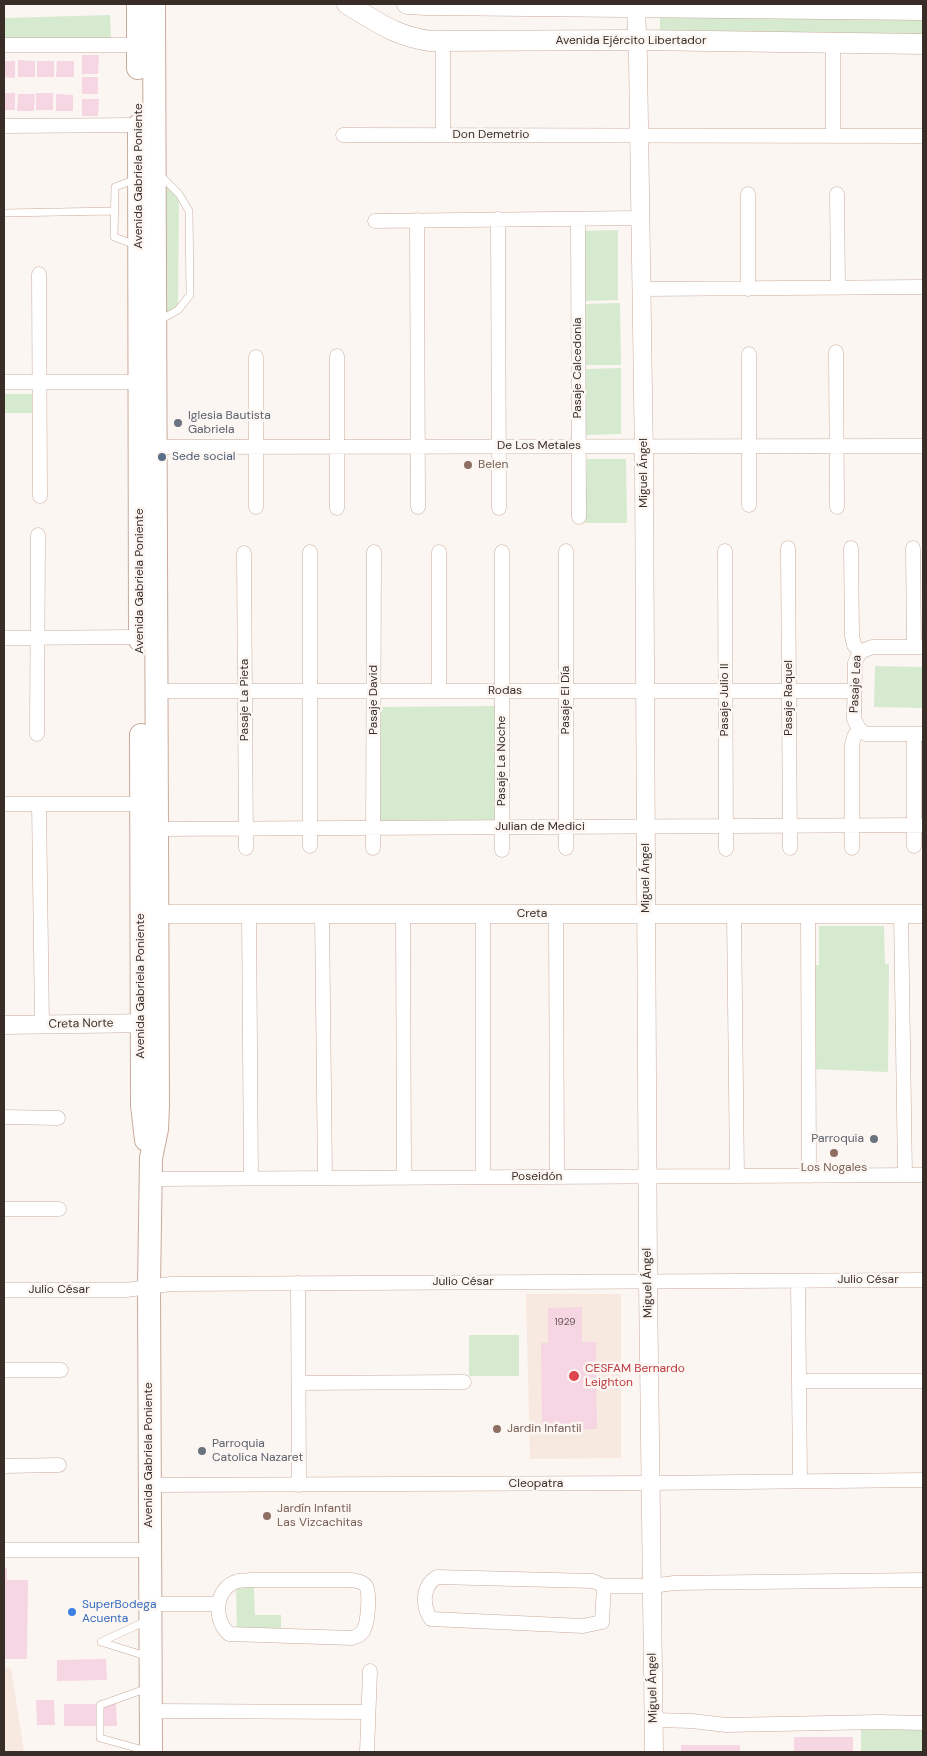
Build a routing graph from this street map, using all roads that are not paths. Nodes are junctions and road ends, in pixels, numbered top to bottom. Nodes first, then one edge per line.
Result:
1 (138, 4) edge
2 (154, 4) edge
3 (347, 4) edge
4 (407, 4) edge
5 (468, 5) edge
6 (544, 5) edge
7 (636, 5) edge
8 (524, 6) junction
9 (731, 6) edge
10 (810, 6) edge
11 (887, 7) edge
12 (923, 10) edge
13 (638, 40) junction
14 (443, 41) junction
15 (524, 41) junction
16 (833, 43) junction
17 (4, 44) edge
18 (923, 44) edge
19 (138, 45) junction
20 (139, 125) junction
21 (4, 126) edge
22 (343, 135) dead end
23 (443, 135) junction
24 (640, 136) junction
25 (833, 136) junction
26 (923, 136) edge
27 (146, 174) junction
28 (748, 194) dead end
29 (837, 194) dead end
30 (114, 211) junction
31 (4, 212) edge
32 (641, 218) junction
33 (498, 219) junction
34 (578, 219) junction
35 (375, 220) dead end
36 (417, 220) junction
37 (139, 246) junction
38 (39, 274) dead end
39 (923, 287) edge
40 (838, 288) junction
41 (748, 289) junction
42 (642, 290) junction
43 (155, 322) junction
44 (836, 352) dead end
45 (749, 354) dead end
46 (337, 356) dead end
47 (256, 357) dead end
48 (4, 382) edge
49 (39, 382) junction
50 (140, 382) junction
51 (499, 446) junction
52 (579, 446) junction
53 (644, 446) junction
54 (749, 446) junction
55 (837, 446) junction
56 (923, 446) edge
57 (156, 447) junction
58 (256, 447) junction
59 (337, 447) junction
60 (418, 447) junction
61 (40, 496) dead end
62 (749, 505) dead end
63 (256, 507) dead end
64 (418, 507) dead end
65 (837, 507) dead end
66 (337, 508) dead end
67 (499, 508) dead end
68 (579, 517) dead end
69 (38, 534) dead end
70 (788, 548) dead end
71 (851, 548) dead end
72 (912, 548) dead end
73 (566, 551) dead end
74 (725, 551) dead end
75 (310, 552) dead end
76 (374, 552) dead end
77 (439, 552) dead end
78 (502, 552) dead end
79 (244, 553) dead end
80 (140, 637) junction
81 (4, 638) edge
82 (37, 638) junction
83 (919, 647) edge
84 (860, 652) junction
85 (156, 691) junction
86 (245, 691) junction
87 (310, 691) junction
88 (374, 691) junction
89 (438, 691) junction
90 (502, 691) junction
91 (566, 691) junction
92 (645, 691) junction
93 (726, 691) junction
94 (789, 691) junction
95 (854, 691) junction
96 (859, 729) junction
97 (37, 734) dead end
98 (918, 734) edge
99 (4, 804) edge
100 (39, 804) junction
101 (141, 804) junction
102 (918, 825) edge
103 (726, 826) junction
104 (790, 826) junction
105 (852, 826) junction
106 (566, 827) junction
107 (646, 827) junction
108 (373, 828) junction
109 (502, 828) junction
110 (157, 829) junction
111 (246, 829) junction
112 (310, 829) junction
113 (310, 846) dead end
114 (914, 846) dead end
115 (246, 848) dead end
116 (373, 848) dead end
117 (566, 848) dead end
118 (790, 848) dead end
119 (852, 848) dead end
120 (726, 849) dead end
121 (502, 850) dead end
122 (149, 914) junction
123 (249, 914) junction
124 (322, 914) junction
125 (403, 914) junction
126 (483, 914) junction
127 (556, 914) junction
128 (646, 914) junction
129 (734, 914) junction
130 (808, 914) junction
131 (901, 914) junction
132 (923, 914) edge
133 (149, 1023) junction
134 (42, 1024) junction
135 (4, 1025) edge
136 (4, 1117) edge
137 (58, 1118) dead end
138 (151, 1168) junction
139 (904, 1175) junction
140 (923, 1175) edge
141 (736, 1176) junction
142 (809, 1176) junction
143 (483, 1177) junction
144 (557, 1177) junction
145 (648, 1177) junction
146 (251, 1178) junction
147 (325, 1178) junction
148 (404, 1178) junction
149 (4, 1209) edge
150 (59, 1210) dead end
151 (923, 1280) edge
152 (798, 1281) junction
153 (648, 1282) junction
154 (298, 1283) junction
155 (149, 1287) junction
156 (4, 1290) edge
157 (4, 1370) edge
158 (61, 1370) dead end
159 (799, 1381) junction
160 (923, 1381) edge
161 (464, 1382) dead end
162 (299, 1383) junction
163 (59, 1465) dead end
164 (4, 1466) edge
165 (923, 1480) edge
166 (800, 1481) junction
167 (651, 1484) junction
168 (149, 1485) junction
169 (299, 1485) junction
170 (4, 1550) edge
171 (149, 1550) junction
172 (923, 1580) edge
173 (604, 1586) junction
174 (652, 1586) junction
175 (218, 1604) junction
176 (150, 1611) junction
177 (150, 1657) junction
178 (370, 1671) dead end
179 (150, 1687) junction
180 (150, 1711) junction
181 (368, 1712) junction
182 (654, 1720) junction
183 (923, 1723) edge
184 (151, 1752) edge
185 (366, 1752) edge
186 (654, 1752) edge

1 - 19 main road, Avenida Gabriela Poniente
2 - 27 main road, Avenida Gabriela Poniente
3 - 14 main road, Avenida Ejército Libertador
4 - 5 main road
5 - 8 main road
6 - 7 main road
6 - 8 main road
7 - 9 main road
7 - 13 street, Miguel Ángel
8 - 15 main road
9 - 10 main road
10 - 11 main road
11 - 12 main road
13 - 15 main road, Avenida Ejército Libertador
13 - 16 main road, Avenida Ejército Libertador
13 - 24 street, Miguel Ángel
14 - 15 main road, Avenida Ejército Libertador
14 - 23 street
16 - 18 main road, Avenida Ejército Libertador
16 - 25 street
17 - 19 street
19 - 20 main road, Avenida Gabriela Poniente
20 - 21 street
20 - 27 main road, Avenida Gabriela Poniente
22 - 23 street, Don Demetrio
23 - 24 street, Don Demetrio
24 - 25 street, Don Demetrio
24 - 32 street, Miguel Ángel
25 - 26 street, Don Demetrio
27 - 30 lane
27 - 37 main road, Avenida Gabriela Poniente
27 - 43 main road, Avenida Gabriela Poniente
27 - 43 lane
28 - 41 street
29 - 40 street
30 - 31 lane
30 - 37 lane
32 - 34 street
32 - 42 street, Miguel Ángel
33 - 34 street
33 - 36 street
33 - 51 street
34 - 52 street, Pasaje Calcedonia
35 - 36 street
36 - 60 street
37 - 50 main road, Avenida Gabriela Poniente
38 - 49 street
39 - 40 street
40 - 41 street
41 - 42 street
42 - 53 street, Miguel Ángel
43 - 57 main road, Avenida Gabriela Poniente
44 - 55 street
45 - 54 street
46 - 59 street
47 - 58 street
48 - 49 street
49 - 50 street
49 - 61 street
50 - 80 main road, Avenida Gabriela Poniente
51 - 52 street, De Los Metales
51 - 60 street, De Los Metales
51 - 67 street
52 - 53 street, De Los Metales
52 - 68 street, Pasaje Calcedonia
53 - 54 street, De Los Metales
53 - 92 street, Miguel Ángel
54 - 55 street, De Los Metales
54 - 62 street
55 - 56 street, De Los Metales
55 - 65 street
57 - 58 street, De Los Metales
57 - 85 main road, Avenida Gabriela Poniente
58 - 59 street, De Los Metales
58 - 63 street
59 - 60 street, De Los Metales
59 - 66 street
60 - 64 street
69 - 82 street
70 - 94 street, Pasaje Raquel
71 - 84 street, Pasaje Lea
72 - 83 street
73 - 91 street, Pasaje El Día
74 - 93 street, Pasaje Julio II
75 - 87 street
76 - 88 street, Pasaje David
77 - 89 street
78 - 90 street, Pasaje La Noche
79 - 86 street, Pasaje La Pieta
80 - 82 street
80 - 101 main road, Avenida Gabriela Poniente
81 - 82 street
82 - 97 street
83 - 84 street
84 - 95 street, Pasaje Lea
85 - 86 street, Rodas
85 - 110 main road, Avenida Gabriela Poniente
86 - 87 street, Rodas
86 - 111 street, Pasaje La Pieta
87 - 88 street, Rodas
87 - 112 street
88 - 89 street, Rodas
88 - 108 street, Pasaje David
89 - 90 street, Rodas
90 - 91 street, Rodas
90 - 109 street, Pasaje La Noche
91 - 92 street, Rodas
91 - 106 street, Pasaje El Día
92 - 93 street, Rodas
92 - 107 street, Miguel Ángel
93 - 94 street, Rodas
93 - 103 street, Pasaje Julio II
94 - 95 street, Rodas
94 - 104 street, Pasaje Raquel
95 - 96 street, Pasaje Lea
96 - 98 street
96 - 105 street, Pasaje Lea
98 - 102 street
99 - 100 street
100 - 101 street
100 - 134 street
101 - 122 main road, Avenida Gabriela Poniente
102 - 105 street, Julian de Medici
102 - 114 street
103 - 104 street, Julian de Medici
103 - 107 street, Julian de Medici
103 - 120 street, Pasaje Julio II
104 - 105 street, Julian de Medici
104 - 118 street, Pasaje Raquel
105 - 119 street, Pasaje Lea
106 - 107 street, Julian de Medici
106 - 109 street, Julian de Medici
106 - 117 street, Pasaje El Día
107 - 128 street, Miguel Ángel
108 - 109 street, Julian de Medici
108 - 112 street, Julian de Medici
108 - 116 street, Pasaje David
109 - 121 street, Pasaje La Noche
110 - 111 street, Julian de Medici
110 - 122 main road, Avenida Gabriela Poniente
111 - 112 street, Julian de Medici
111 - 115 street, Pasaje La Pieta
112 - 113 street
122 - 123 street, Creta
122 - 133 main road, Avenida Gabriela Poniente
123 - 124 street, Creta
123 - 146 street
124 - 125 street, Creta
124 - 147 street
125 - 126 street, Creta
125 - 148 street
126 - 127 street, Creta
126 - 143 street
127 - 128 street, Creta
127 - 144 street
128 - 129 street, Creta
128 - 145 street, Miguel Ángel
129 - 130 street, Creta
129 - 141 street
130 - 131 street, Creta
130 - 142 street
131 - 132 street, Creta
131 - 139 street
133 - 134 street, Creta Norte
133 - 138 main road, Avenida Gabriela Poniente
134 - 135 street, Creta Norte
136 - 137 street
138 - 146 street, Poseidón
138 - 155 main road, Avenida Gabriela Poniente
139 - 140 street, Poseidón
139 - 142 street, Poseidón
141 - 142 street, Poseidón
141 - 145 street, Poseidón
143 - 144 street, Poseidón
143 - 148 street, Poseidón
144 - 145 street, Poseidón
145 - 153 street, Miguel Ángel
146 - 147 street, Poseidón
147 - 148 street, Poseidón
149 - 150 street
151 - 152 street, Julio César
152 - 153 street, Julio César
152 - 159 street
153 - 154 street, Julio César
153 - 167 street, Miguel Ángel
154 - 155 street, Julio César
154 - 162 street
155 - 156 street, Julio César
155 - 168 main road, Avenida Gabriela Poniente
157 - 158 street
159 - 160 street
159 - 166 street
161 - 162 street
162 - 169 street
163 - 164 street
165 - 166 street, Cleopatra
166 - 167 street, Cleopatra
167 - 169 street, Cleopatra
167 - 174 street, Miguel Ángel
168 - 169 street, Cleopatra
168 - 171 main road, Avenida Gabriela Poniente
170 - 171 street
171 - 176 main road, Avenida Gabriela Poniente
172 - 174 street
173 - 173 street
173 - 174 street
174 - 182 street, Miguel Ángel
175 - 175 street
175 - 176 street
176 - 177 main road, Avenida Gabriela Poniente
176 - 177 lane
177 - 179 main road, Avenida Gabriela Poniente
178 - 181 street
179 - 180 main road, Avenida Gabriela Poniente
179 - 184 lane
180 - 181 street
180 - 184 main road, Avenida Gabriela Poniente
181 - 185 street
182 - 183 street
182 - 186 street, Miguel Ángel

